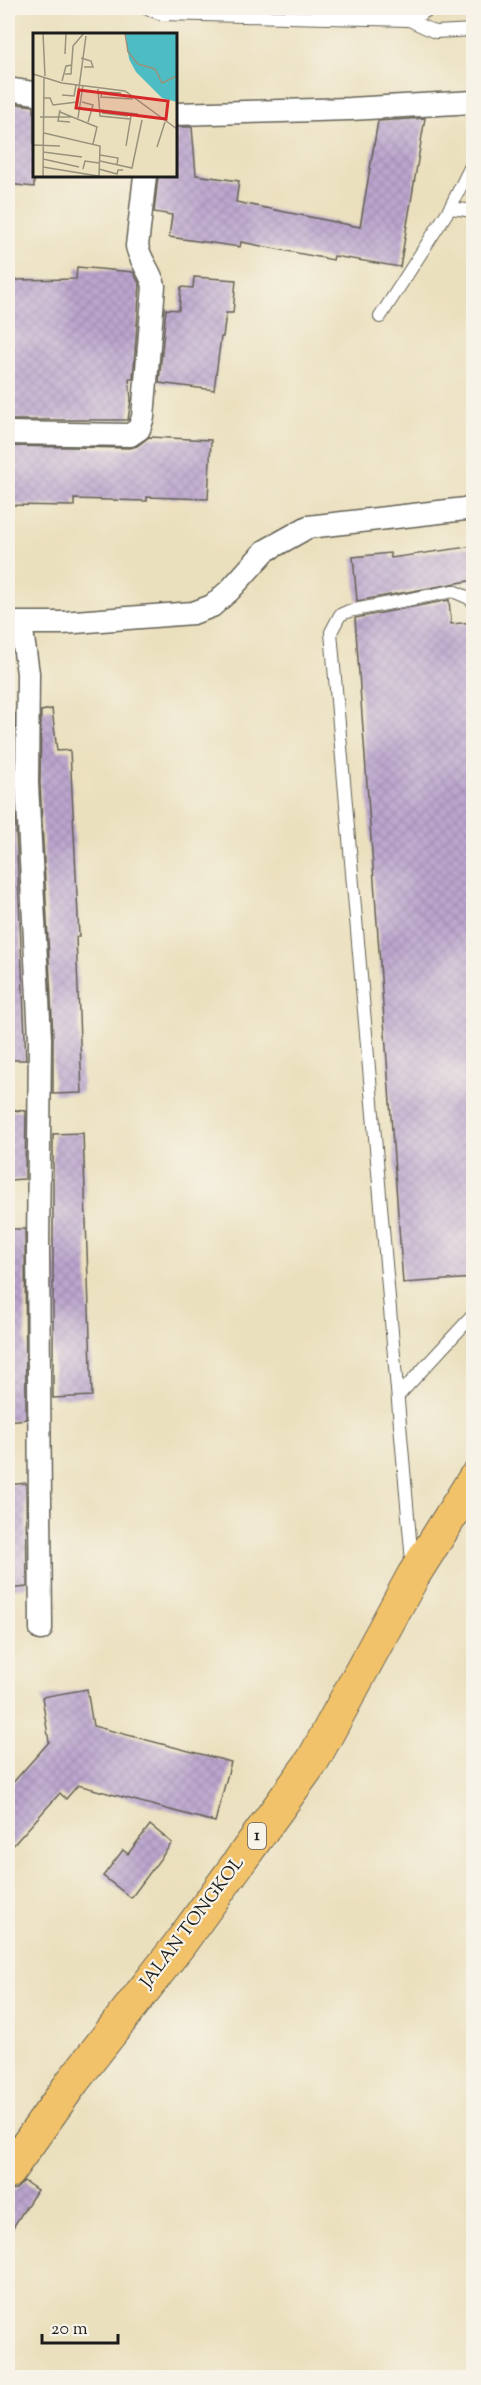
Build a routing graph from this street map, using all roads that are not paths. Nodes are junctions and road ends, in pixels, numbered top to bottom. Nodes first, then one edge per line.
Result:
1 (147, 8) edge
2 (432, 8) edge
3 (409, 20) junction
4 (474, 30) edge
5 (8, 89) edge
6 (33, 93) edge
7 (474, 102) edge
8 (177, 114) edge
9 (474, 160) edge
10 (145, 177) edge
11 (450, 208) junction
12 (474, 211) edge
13 (380, 317) dead end
14 (8, 433) edge
15 (474, 508) edge
16 (474, 603) edge
17 (14, 624) edge
18 (18, 674) edge
19 (474, 1314) edge
20 (399, 1395) junction
21 (474, 1479) edge
22 (413, 1576) junction
23 (41, 1629) dead end
24 (8, 2172) edge

1 - 3 lane
2 - 3 lane
3 - 4 lane
5 - 6 street
7 - 8 street
9 - 11 lane
10 - 14 street
11 - 12 lane
11 - 13 lane
15 - 17 street
16 - 20 lane
17 - 18 street
18 - 23 street
19 - 20 lane
20 - 22 lane
21 - 22 highway, JALAN TONGKOL / 1
22 - 24 highway, JALAN TONGKOL / 1

